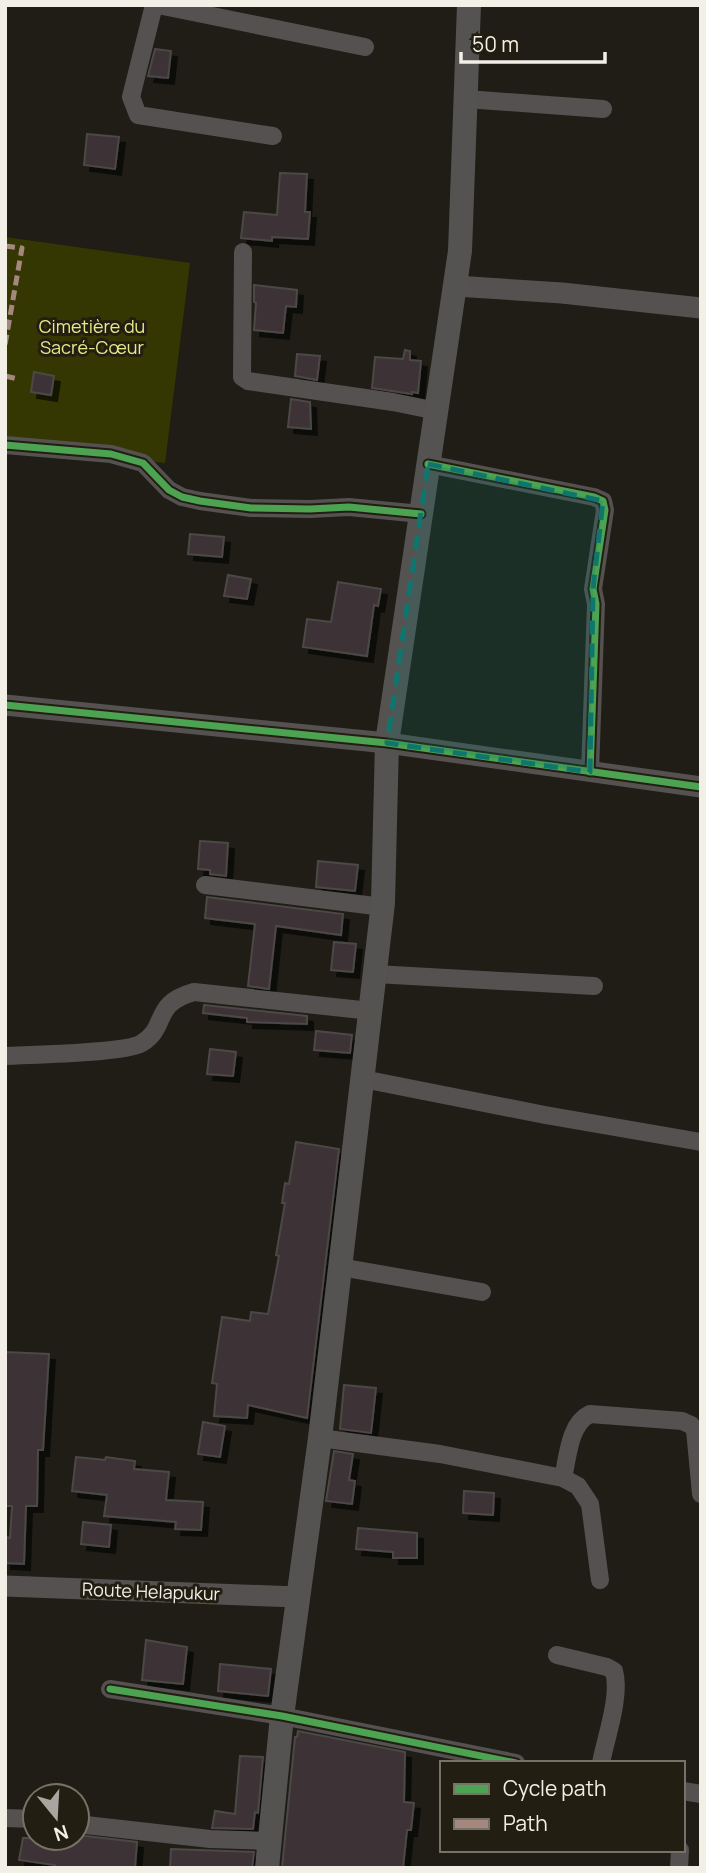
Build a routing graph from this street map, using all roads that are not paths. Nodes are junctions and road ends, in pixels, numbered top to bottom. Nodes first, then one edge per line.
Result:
1 (156, 5) edge
2 (469, 5) edge
3 (182, 8) edge
4 (365, 47) dead end
5 (466, 99) junction
6 (603, 109) dead end
7 (273, 136) dead end
8 (243, 252) dead end
9 (455, 286) junction
10 (701, 308) edge
11 (437, 411) junction
12 (5, 445) edge
13 (429, 464) junction
14 (421, 514) junction
15 (5, 705) edge
16 (387, 743) junction
17 (590, 772) junction
18 (701, 787) edge
19 (205, 885) dead end
20 (383, 907) junction
21 (375, 974) junction
22 (594, 986) dead end
23 (371, 1011) junction
24 (5, 1056) edge
25 (363, 1079) junction
26 (701, 1142) edge
27 (340, 1267) junction
28 (482, 1292) dead end
29 (320, 1438) junction
30 (563, 1478) junction
31 (701, 1494) edge
32 (600, 1580) dead end
33 (5, 1586) edge
34 (296, 1597) junction
35 (557, 1655) dead end
36 (110, 1689) dead end
37 (282, 1716) junction
38 (506, 1761) edge
39 (601, 1761) edge
40 (91, 1826) edge
41 (268, 1841) junction
42 (267, 1868) edge

1 - 3 street
1 - 7 street
2 - 5 main road
3 - 4 street
5 - 6 street
5 - 9 main road
8 - 11 street
9 - 10 street
9 - 11 main road
11 - 13 main road
12 - 14 street
13 - 14 main road
13 - 17 street
14 - 16 main road
15 - 16 street
16 - 17 street
16 - 20 main road
17 - 18 street
19 - 20 street
20 - 21 main road
21 - 22 street
21 - 23 main road
23 - 24 street
23 - 25 main road
25 - 26 street
25 - 27 main road
27 - 28 street
27 - 29 main road
29 - 30 street
29 - 34 main road
30 - 31 street
30 - 32 street
33 - 34 street, Route Helapukur
34 - 37 main road
35 - 39 street
36 - 37 street
37 - 38 street
37 - 41 main road
40 - 41 street
41 - 42 main road

